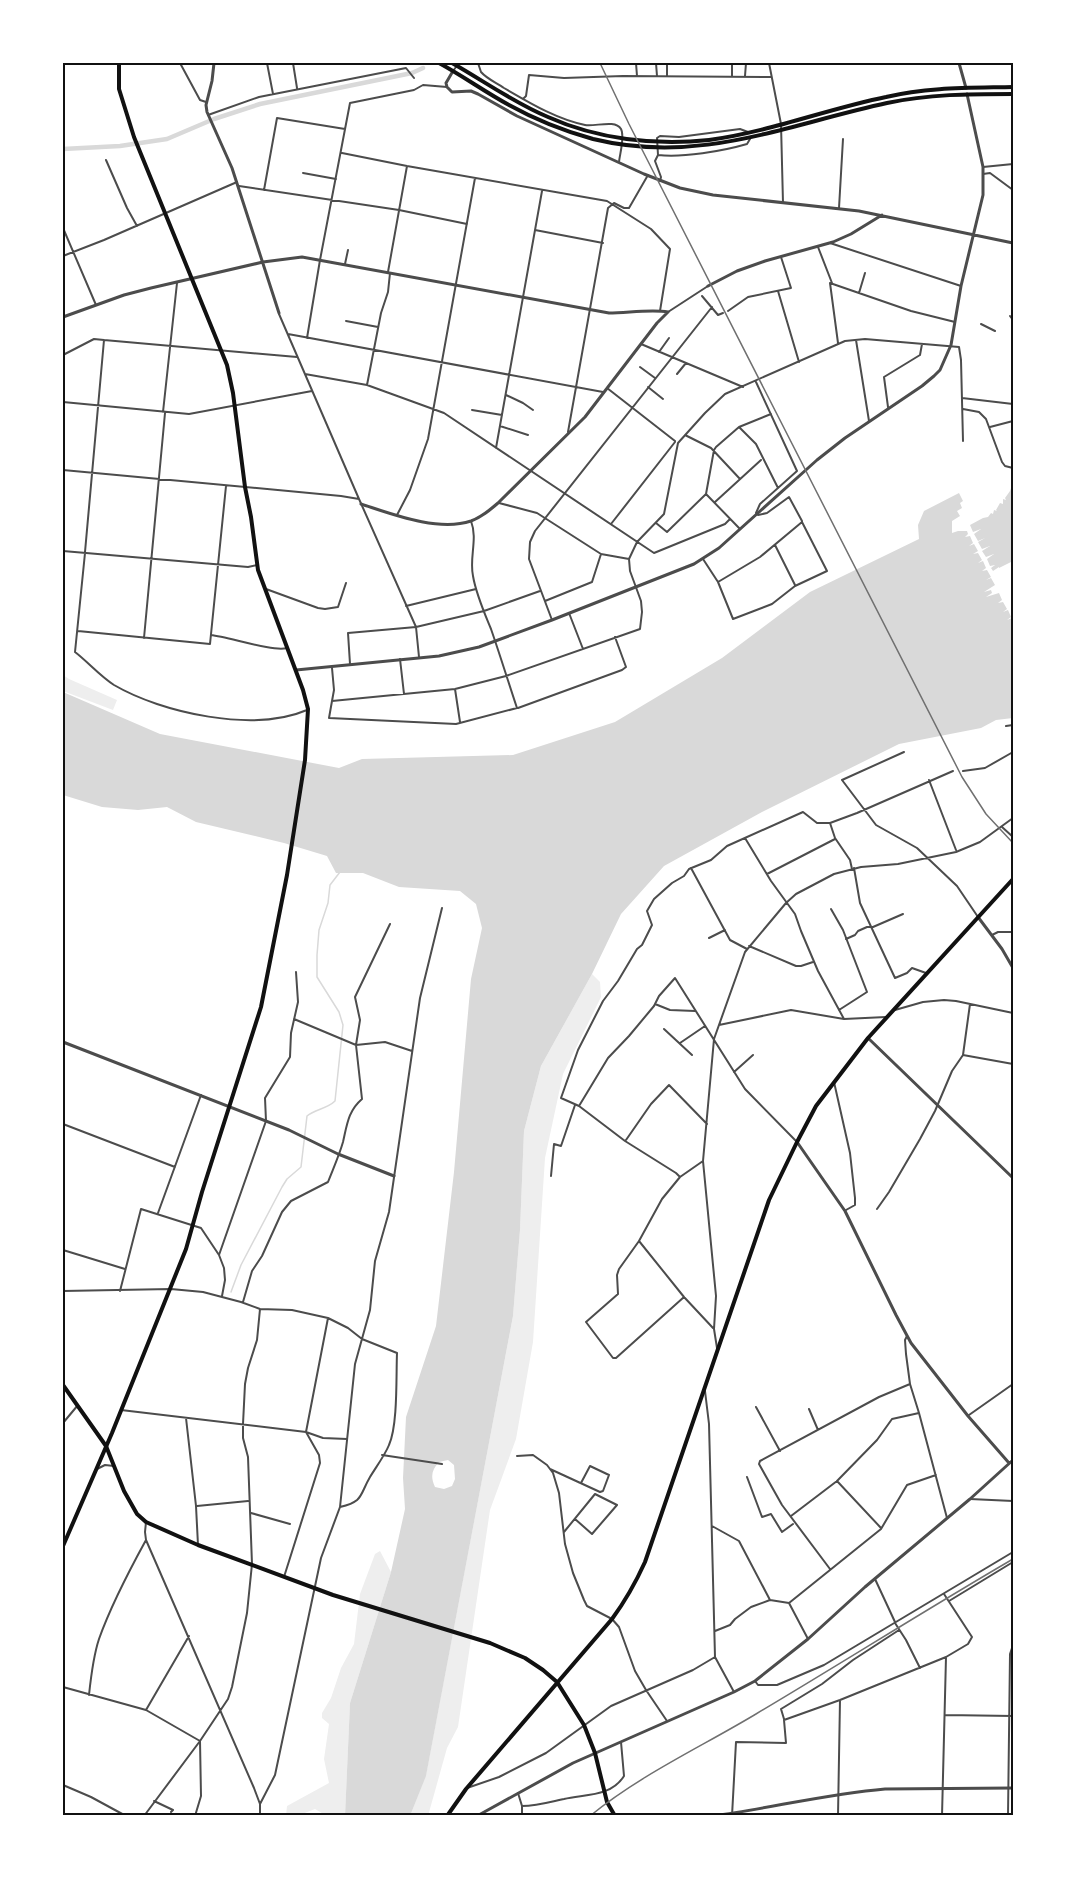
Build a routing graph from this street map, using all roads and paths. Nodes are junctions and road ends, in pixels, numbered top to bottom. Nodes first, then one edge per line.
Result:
1 (119, 63) edge
2 (180, 63) edge
3 (214, 63) edge
4 (267, 63) edge
5 (293, 63) edge
6 (439, 63) edge
7 (478, 63) edge
8 (636, 63) edge
9 (656, 63) edge
10 (667, 63) edge
11 (732, 63) edge
12 (746, 63) edge
13 (769, 63) edge
14 (959, 63) edge
15 (456, 64) edge
16 (453, 71) junction
17 (637, 76) junction
18 (657, 76) junction
19 (667, 76) junction
20 (732, 76) junction
21 (745, 76) junction
22 (771, 77) junction
23 (414, 78) dead end
24 (447, 87) junction
25 (966, 87) junction
26 (1013, 87) edge
27 (297, 88) junction
28 (273, 94) junction
29 (967, 94) junction
30 (1013, 94) edge
31 (523, 99) junction
32 (207, 103) junction
33 (208, 116) junction
34 (781, 123) junction
35 (346, 129) junction
36 (782, 131) junction
37 (748, 132) junction
38 (843, 138) dead end
39 (750, 139) junction
40 (1013, 150) edge
41 (342, 153) junction
42 (657, 154) junction
43 (106, 160) dead end
44 (619, 162) junction
45 (1013, 164) edge
46 (407, 166) junction
47 (983, 167) junction
48 (303, 173) dead end
49 (983, 174) junction
50 (648, 176) junction
51 (475, 178) junction
52 (336, 179) junction
53 (660, 181) junction
54 (238, 184) junction
55 (264, 189) junction
56 (542, 190) junction
57 (1013, 190) edge
58 (331, 201) junction
59 (783, 202) junction
60 (610, 204) junction
61 (839, 208) junction
62 (399, 210) junction
63 (165, 214) junction
64 (882, 215) junction
65 (466, 224) junction
66 (137, 226) junction
67 (63, 228) edge
68 (535, 230) junction
69 (974, 235) junction
70 (603, 243) junction
71 (830, 243) junction
72 (1013, 243) edge
73 (818, 247) junction
74 (348, 250) dead end
75 (74, 253) junction
76 (63, 256) edge
77 (781, 257) junction
78 (320, 260) junction
79 (263, 262) junction
80 (345, 264) junction
81 (389, 272) junction
82 (865, 273) dead end
83 (192, 279) junction
84 (177, 283) junction
85 (832, 284) junction
86 (456, 285) junction
87 (708, 286) joint
88 (962, 286) junction
89 (778, 291) junction
90 (859, 293) junction
91 (524, 296) junction
92 (702, 296) dead end
93 (96, 305) junction
94 (712, 308) junction
95 (590, 309) junction
96 (660, 311) junction
97 (728, 311) dead end
98 (279, 312) joint
99 (668, 312) junction
100 (723, 313) dead end
101 (1010, 316) dead end
102 (63, 317) edge
103 (1013, 320) edge
104 (346, 321) dead end
105 (955, 322) junction
106 (981, 324) dead end
107 (378, 327) junction
108 (995, 331) dead end
109 (287, 334) junction
110 (307, 338) junction
111 (669, 338) dead end
112 (104, 340) junction
113 (856, 340) junction
114 (641, 344) junction
115 (838, 344) junction
116 (922, 344) junction
117 (170, 345) junction
118 (951, 345) junction
119 (374, 350) junction
120 (222, 351) junction
121 (659, 352) junction
122 (63, 355) edge
123 (297, 357) junction
124 (671, 357) junction
125 (442, 362) junction
126 (799, 362) junction
127 (686, 363) junction
128 (640, 367) dead end
129 (305, 374) junction
130 (677, 374) dead end
131 (509, 375) junction
132 (655, 378) junction
133 (756, 382) junction
134 (368, 385) junction
135 (576, 387) junction
136 (648, 387) junction
137 (743, 387) junction
138 (607, 388) junction
139 (312, 391) junction
140 (603, 392) junction
141 (506, 395) junction
142 (962, 398) junction
143 (663, 399) dead end
144 (63, 402) edge
145 (1013, 404) edge
146 (98, 406) junction
147 (234, 406) junction
148 (633, 407) junction
149 (888, 407) junction
150 (433, 409) junction
151 (963, 409) junction
152 (472, 410) dead end
153 (533, 410) dead end
154 (164, 412) junction
155 (771, 414) junction
156 (502, 415) junction
157 (869, 421) junction
158 (1013, 421) edge
159 (500, 426) junction
160 (739, 427) junction
161 (990, 427) junction
162 (684, 434) junction
163 (528, 435) dead end
164 (568, 435) junction
165 (963, 441) dead end
166 (677, 442) junction
167 (496, 448) junction
168 (714, 450) junction
169 (763, 459) junction
170 (1013, 468) edge
171 (63, 470) edge
172 (532, 471) junction
173 (91, 473) junction
174 (158, 479) junction
175 (741, 479) junction
176 (226, 486) junction
177 (244, 487) junction
178 (778, 488) junction
179 (564, 493) junction
180 (706, 494) junction
181 (359, 499) junction
182 (715, 502) junction
183 (498, 503) junction
184 (361, 504) junction
185 (398, 515) junction
186 (755, 516) junction
187 (545, 518) junction
188 (730, 519) junction
189 (471, 521) junction
190 (802, 522) junction
191 (656, 523) junction
192 (611, 524) junction
193 (740, 529) junction
194 (637, 542) junction
195 (775, 545) junction
196 (63, 551) edge
197 (85, 553) junction
198 (601, 554) junction
199 (152, 559) junction
200 (629, 559) junction
201 (703, 559) junction
202 (217, 565) junction
203 (257, 565) junction
204 (718, 582) junction
205 (346, 583) dead end
206 (795, 586) junction
207 (263, 588) junction
208 (636, 588) junction
209 (476, 589) junction
210 (540, 591) junction
211 (544, 602) junction
212 (406, 606) junction
213 (484, 611) junction
214 (569, 613) junction
215 (552, 620) junction
216 (416, 627) junction
217 (78, 631) junction
218 (211, 635) junction
219 (615, 637) junction
220 (144, 638) junction
221 (495, 641) junction
222 (287, 648) junction
223 (583, 649) junction
224 (419, 657) junction
225 (400, 659) junction
226 (350, 664) junction
227 (332, 666) junction
228 (296, 670) junction
229 (506, 676) junction
230 (455, 689) junction
231 (404, 694) junction
232 (332, 700) junction
233 (517, 708) junction
234 (308, 709) junction
235 (460, 723) junction
236 (1013, 725) edge
237 (1006, 726) dead end
238 (904, 752) dead end
239 (1013, 752) edge
240 (952, 771) dead end
241 (963, 771) dead end
242 (929, 780) junction
243 (866, 809) junction
244 (1013, 818) edge
245 (830, 823) junction
246 (1002, 826) junction
247 (744, 837) junction
248 (1013, 837) edge
249 (835, 839) junction
250 (956, 852) junction
251 (928, 859) junction
252 (691, 868) junction
253 (853, 868) junction
254 (767, 874) junction
255 (1013, 879) edge
256 (786, 903) junction
257 (442, 908) dead end
258 (831, 909) dead end
259 (903, 914) dead end
260 (978, 917) junction
261 (390, 924) dead end
262 (871, 927) junction
263 (725, 930) junction
264 (1013, 932) edge
265 (992, 935) junction
266 (709, 938) dead end
267 (846, 939) junction
268 (748, 947) junction
269 (814, 961) junction
270 (1013, 968) edge
271 (296, 972) dead end
272 (926, 973) junction
273 (655, 1004) junction
274 (970, 1004) junction
275 (839, 1010) junction
276 (892, 1010) junction
277 (694, 1011) junction
278 (1013, 1013) edge
279 (886, 1017) junction
280 (844, 1019) junction
281 (294, 1020) junction
282 (719, 1025) junction
283 (705, 1026) junction
284 (664, 1029) dead end
285 (868, 1038) junction
286 (714, 1039) junction
287 (63, 1042) edge
288 (680, 1043) junction
289 (356, 1045) junction
290 (412, 1051) junction
291 (692, 1054) dead end
292 (753, 1055) dead end
293 (963, 1055) junction
294 (1013, 1064) edge
295 (734, 1072) junction
296 (834, 1082) junction
297 (201, 1095) junction
298 (575, 1104) junction
299 (938, 1105) junction
300 (579, 1106) junction
301 (230, 1107) junction
302 (266, 1121) junction
303 (63, 1124) edge
304 (707, 1124) junction
305 (625, 1141) junction
306 (797, 1142) junction
307 (338, 1154) junction
308 (703, 1161) junction
309 (175, 1167) junction
310 (394, 1176) junction
311 (551, 1176) dead end
312 (680, 1178) junction
313 (1013, 1178) edge
314 (877, 1209) dead end
315 (846, 1211) junction
316 (158, 1214) junction
317 (193, 1225) junction
318 (639, 1241) junction
319 (63, 1250) edge
320 (219, 1255) junction
321 (125, 1269) junction
322 (171, 1289) junction
323 (63, 1291) edge
324 (120, 1291) junction
325 (222, 1296) junction
326 (684, 1297) junction
327 (243, 1302) junction
328 (260, 1309) junction
329 (328, 1318) junction
330 (714, 1329) junction
331 (907, 1336) junction
332 (362, 1339) junction
333 (717, 1348) junction
334 (910, 1384) junction
335 (1013, 1384) edge
336 (63, 1385) edge
337 (704, 1389) junction
338 (78, 1405) junction
339 (756, 1407) dead end
340 (809, 1409) dead end
341 (121, 1410) junction
342 (919, 1413) junction
343 (968, 1416) junction
344 (186, 1418) junction
345 (63, 1423) edge
346 (243, 1424) junction
347 (818, 1430) junction
348 (306, 1432) junction
349 (347, 1439) junction
350 (106, 1446) junction
351 (780, 1451) junction
352 (382, 1455) junction
353 (517, 1456) dead end
354 (1011, 1462) edge
355 (442, 1464) dead end
356 (114, 1466) junction
357 (1013, 1467) edge
358 (96, 1469) junction
359 (550, 1469) junction
360 (936, 1475) junction
361 (747, 1477) dead end
362 (837, 1480) junction
363 (581, 1483) junction
364 (970, 1499) junction
365 (248, 1501) junction
366 (1013, 1501) edge
367 (196, 1506) junction
368 (340, 1507) junction
369 (250, 1513) junction
370 (790, 1516) junction
371 (947, 1518) junction
372 (575, 1519) junction
373 (146, 1522) junction
374 (794, 1523) junction
375 (290, 1524) dead end
376 (712, 1526) junction
377 (881, 1529) junction
378 (564, 1532) junction
379 (146, 1540) junction
380 (198, 1545) junction
381 (63, 1546) edge
382 (1013, 1552) edge
383 (1013, 1563) edge
384 (252, 1564) junction
385 (830, 1569) junction
386 (284, 1576) junction
387 (874, 1579) junction
388 (314, 1587) junction
389 (944, 1594) junction
390 (770, 1600) junction
391 (949, 1601) junction
392 (789, 1603) junction
393 (612, 1619) junction
394 (895, 1622) junction
395 (899, 1630) junction
396 (715, 1631) junction
397 (189, 1636) junction
398 (808, 1639) junction
399 (1013, 1645) edge
400 (715, 1657) junction
401 (946, 1657) junction
402 (920, 1668) junction
403 (754, 1681) junction
404 (557, 1682) junction
405 (63, 1687) edge
406 (646, 1690) junction
407 (734, 1692) junction
408 (89, 1695) junction
409 (840, 1700) junction
410 (146, 1710) junction
411 (220, 1711) junction
412 (945, 1715) junction
413 (1011, 1716) edge
414 (784, 1720) junction
415 (667, 1721) junction
416 (584, 1725) junction
417 (200, 1741) junction
418 (621, 1741) junction
419 (595, 1753) junction
420 (63, 1785) edge
421 (942, 1788) junction
422 (1011, 1788) edge
423 (466, 1789) junction
424 (604, 1792) junction
425 (518, 1793) junction
426 (838, 1793) junction
427 (154, 1801) junction
428 (260, 1804) junction
429 (522, 1806) junction
430 (171, 1812) dead end
431 (733, 1815) edge
432 (126, 1816) edge
433 (144, 1816) edge
434 (195, 1816) edge
435 (260, 1816) edge
436 (447, 1816) edge
437 (477, 1816) edge
438 (522, 1816) edge
439 (615, 1816) edge
440 (713, 1816) edge
441 (838, 1816) edge
442 (942, 1816) edge
443 (1008, 1816) edge

1 - 63 main road
2 - 32 street
3 - 32 street
4 - 28 street
5 - 27 street
6 - 16 main road
7 - 31 street
8 - 17 street
9 - 18 street
10 - 19 street
11 - 20 street
12 - 21 street
13 - 22 street
14 - 25 street
15 - 16 street
15 - 37 main road
16 - 24 street
16 - 39 main road
17 - 18 street
17 - 31 street
18 - 19 street
19 - 20 street
20 - 21 street
21 - 22 street
22 - 34 street
23 - 27 street
24 - 35 street
24 - 44 street
25 - 26 main road
25 - 29 street
25 - 34 main road
27 - 28 street
28 - 33 street
29 - 30 main road
29 - 36 main road
29 - 47 street
31 - 44 street
32 - 33 street
33 - 54 street
34 - 36 street
34 - 37 main road
35 - 41 street
35 - 55 street
36 - 39 main road
36 - 59 street
37 - 42 street
38 - 61 street
39 - 42 street
40 - 45 street
41 - 46 street
41 - 52 street
42 - 53 street
43 - 66 street
44 - 50 street
45 - 47 street
46 - 51 street
46 - 62 street
47 - 49 street
48 - 52 street
49 - 57 street
49 - 69 street
50 - 53 street
50 - 60 street
51 - 56 street
51 - 65 street
52 - 58 street
53 - 59 street
54 - 55 street
54 - 63 street
54 - 79 street
55 - 58 street
56 - 60 street
56 - 68 street
58 - 62 street
58 - 78 street
59 - 61 street
60 - 70 street
60 - 96 street
61 - 64 street
62 - 65 street
62 - 81 street
63 - 66 street
63 - 83 main road
64 - 69 street
64 - 71 street
65 - 86 street
66 - 75 street
67 - 75 street
68 - 70 street
68 - 91 street
69 - 72 street
69 - 88 street
70 - 95 street
71 - 73 street
71 - 88 street
73 - 77 street
73 - 85 street
74 - 80 street
75 - 76 street
75 - 93 street
77 - 87 street
77 - 89 street
78 - 79 street
78 - 80 street
78 - 110 street
79 - 83 street
79 - 98 street
80 - 81 street
81 - 86 street
81 - 107 street
82 - 90 street
83 - 84 street
83 - 120 main road
84 - 93 street
84 - 117 street
85 - 90 street
85 - 115 street
86 - 91 street
86 - 125 street
87 - 99 street
88 - 105 street
89 - 97 street
89 - 126 street
90 - 105 street
91 - 95 street
91 - 131 street
92 - 94 street
93 - 102 street
94 - 100 street
94 - 124 street
95 - 96 street
95 - 135 street
96 - 99 street
98 - 109 street
99 - 114 street
101 - 103 street
104 - 107 street
105 - 118 street
106 - 108 street
107 - 119 street
109 - 110 street
109 - 123 street
110 - 119 street
111 - 121 street
112 - 117 street
112 - 122 street
112 - 146 street
113 - 115 street
113 - 116 street
113 - 157 street
114 - 121 street
114 - 138 street
115 - 126 street
116 - 118 street
116 - 149 street
117 - 120 street
117 - 154 street
118 - 142 street
118 - 149 street
119 - 125 street
119 - 134 street
120 - 123 street
120 - 147 main road
121 - 124 street
123 - 129 street
124 - 127 street
124 - 132 street
125 - 131 street
125 - 150 street
126 - 133 street
127 - 130 street
127 - 137 street
128 - 132 street
129 - 134 street
129 - 139 street
131 - 135 street
131 - 141 street
132 - 136 street
133 - 137 street
133 - 155 street
134 - 150 street
135 - 140 street
135 - 164 street
136 - 143 street
136 - 148 street
137 - 162 street
138 - 140 street
138 - 148 street
139 - 147 street
139 - 181 street
140 - 164 street
141 - 153 street
141 - 156 street
142 - 145 street
142 - 151 street
144 - 146 street
146 - 154 street
146 - 173 street
147 - 154 street
147 - 177 main road
148 - 166 street
148 - 179 street
149 - 157 street
150 - 167 street
150 - 185 street
151 - 161 street
151 - 165 street
152 - 156 street
154 - 174 street
155 - 160 street
155 - 178 street
156 - 159 street
157 - 186 street
158 - 161 street
159 - 163 street
159 - 167 street
160 - 168 street
160 - 169 street
161 - 170 street
162 - 166 street
162 - 168 street
164 - 172 street
166 - 191 street
166 - 192 street
167 - 172 street
168 - 175 street
168 - 180 street
169 - 175 street
169 - 178 street
171 - 173 street
172 - 179 street
172 - 183 street
173 - 174 street
173 - 197 street
174 - 176 street
174 - 199 street
175 - 182 street
176 - 177 street
176 - 202 street
177 - 181 street
177 - 203 main road
178 - 186 street
179 - 187 street
179 - 192 street
180 - 182 street
180 - 191 street
181 - 184 street
182 - 188 street
183 - 187 street
183 - 189 street
184 - 185 street
184 - 212 street
185 - 189 street
186 - 190 street
186 - 193 street
187 - 198 street
187 - 210 street
188 - 193 street
188 - 194 street
189 - 209 street
190 - 195 street
190 - 206 street
191 - 194 street
192 - 194 street
193 - 201 street
194 - 200 street
195 - 204 street
195 - 206 street
196 - 197 street
197 - 199 street
197 - 217 street
198 - 200 street
198 - 211 street
199 - 202 street
199 - 220 street
200 - 208 street
201 - 204 street
201 - 208 street
202 - 203 street
202 - 218 street
203 - 207 main road
204 - 206 street
205 - 207 street
207 - 222 main road
208 - 214 street
208 - 219 street
209 - 212 street
209 - 213 street
210 - 211 street
210 - 213 street
211 - 215 street
212 - 216 street
213 - 216 street
213 - 221 street
214 - 215 street
214 - 223 street
215 - 221 street
216 - 224 street
216 - 226 street
217 - 220 street
217 - 234 street
218 - 220 street
218 - 222 street
219 - 223 street
219 - 233 street
221 - 224 street
221 - 229 street
222 - 228 main road
223 - 229 street
224 - 225 street
225 - 226 street
225 - 231 street
226 - 227 street
227 - 228 street
227 - 232 street
228 - 234 main road
229 - 230 street
229 - 233 street
230 - 231 street
230 - 235 street
231 - 232 street
232 - 235 street
233 - 235 street
234 - 301 main road
236 - 237 street
238 - 243 street
239 - 241 street
240 - 242 street
242 - 243 street
242 - 250 street
243 - 245 street
243 - 251 street
244 - 246 street
245 - 247 street
245 - 249 street
246 - 248 street
246 - 250 street
247 - 252 street
247 - 254 street
249 - 253 street
249 - 254 street
250 - 251 street
251 - 253 street
251 - 260 street
252 - 263 street
252 - 298 street
253 - 256 street
253 - 262 street
254 - 256 street
255 - 260 main road
256 - 268 street
256 - 269 street
257 - 290 street
258 - 267 street
259 - 262 street
260 - 265 street
260 - 272 main road
261 - 289 street
262 - 267 street
262 - 272 street
263 - 266 street
263 - 268 street
264 - 265 street
265 - 270 street
267 - 275 street
268 - 269 street
268 - 282 street
269 - 275 street
271 - 281 street
272 - 276 main road
273 - 277 street
273 - 277 street
273 - 300 street
274 - 276 street
274 - 278 street
274 - 293 street
275 - 280 street
276 - 279 main road
277 - 283 street
279 - 280 street
279 - 285 main road
280 - 282 street
281 - 289 street
281 - 302 street
282 - 286 street
283 - 286 street
283 - 288 street
284 - 288 street
285 - 296 main road
285 - 299 street
286 - 295 street
286 - 304 street
287 - 297 street
288 - 291 street
289 - 290 street
289 - 307 street
290 - 310 street
292 - 295 street
293 - 294 street
293 - 299 street
295 - 306 street
296 - 306 main road
296 - 315 street
297 - 301 street
297 - 309 street
298 - 300 street
298 - 311 street
299 - 313 street
299 - 314 street
300 - 305 street
301 - 302 street
301 - 317 main road
302 - 307 street
302 - 320 street
303 - 309 street
304 - 305 street
304 - 308 street
305 - 312 street
306 - 315 street
306 - 333 main road
307 - 310 street
307 - 327 street
308 - 312 street
308 - 330 street
309 - 316 street
310 - 332 street
312 - 318 street
315 - 331 street
316 - 317 street
316 - 321 street
317 - 320 street
317 - 322 main road
318 - 326 street
318 - 326 street
319 - 321 street
320 - 325 street
321 - 324 street
322 - 324 street
322 - 325 street
322 - 341 main road
323 - 324 street
325 - 327 street
326 - 330 street
327 - 328 street
328 - 329 street
328 - 346 street
329 - 332 street
329 - 348 street
330 - 333 street
331 - 334 street
331 - 343 street
332 - 349 street
332 - 352 street
333 - 337 main road
334 - 342 street
334 - 347 street
335 - 343 street
336 - 338 main road
337 - 376 street
337 - 393 main road
338 - 345 street
338 - 350 main road
339 - 351 street
340 - 347 street
341 - 344 street
341 - 350 main road
342 - 360 street
342 - 362 street
343 - 354 street
344 - 346 street
344 - 367 street
346 - 348 street
346 - 365 street
347 - 351 street
348 - 349 street
348 - 386 street
349 - 368 street
350 - 356 main road
350 - 358 main road
351 - 370 street
352 - 355 street
352 - 368 street
353 - 359 street
354 - 357 street
354 - 364 street
356 - 358 street
356 - 373 main road
358 - 381 main road
359 - 363 street
359 - 378 street
360 - 371 street
360 - 377 street
361 - 374 street
362 - 370 street
362 - 377 street
363 - 363 street
364 - 366 street
364 - 371 street
365 - 367 street
365 - 369 street
367 - 380 street
368 - 388 street
369 - 375 street
369 - 384 street
370 - 374 street
371 - 387 street
372 - 372 street
372 - 378 street
373 - 379 street
373 - 380 main road
374 - 385 street
376 - 390 street
376 - 396 street
377 - 385 street
378 - 393 street
379 - 397 street
379 - 408 street
380 - 384 main road
382 - 389 street
383 - 391 street
384 - 386 main road
384 - 411 street
385 - 392 street
386 - 388 main road
387 - 394 street
387 - 398 street
388 - 404 main road
388 - 428 street
389 - 391 street
389 - 394 street
390 - 392 street
390 - 396 street
391 - 401 street
392 - 398 street
393 - 404 main road
393 - 406 street
394 - 395 street
394 - 403 street
395 - 402 street
395 - 414 street
396 - 400 street
397 - 410 street
397 - 411 street
398 - 403 street
399 - 413 street
400 - 406 street
400 - 407 street
401 - 402 street
401 - 412 street
402 - 409 street
403 - 407 street
404 - 416 main road
404 - 423 main road
405 - 408 street
406 - 415 street
406 - 416 street
407 - 415 street
408 - 410 street
409 - 414 street
409 - 426 street
410 - 417 street
411 - 417 street
411 - 428 street
412 - 413 street
412 - 421 street
413 - 422 street
414 - 431 street
415 - 418 street
416 - 419 main road
416 - 423 street
417 - 427 street
417 - 434 street
418 - 419 street
418 - 424 street
419 - 424 main road
419 - 425 street
420 - 432 street
421 - 422 street
421 - 426 street
421 - 442 street
422 - 443 street
423 - 436 main road
424 - 429 street
424 - 439 main road
425 - 429 street
425 - 437 street
426 - 431 street
426 - 441 street
427 - 430 street
427 - 433 street
428 - 435 street
429 - 438 street
431 - 440 street

